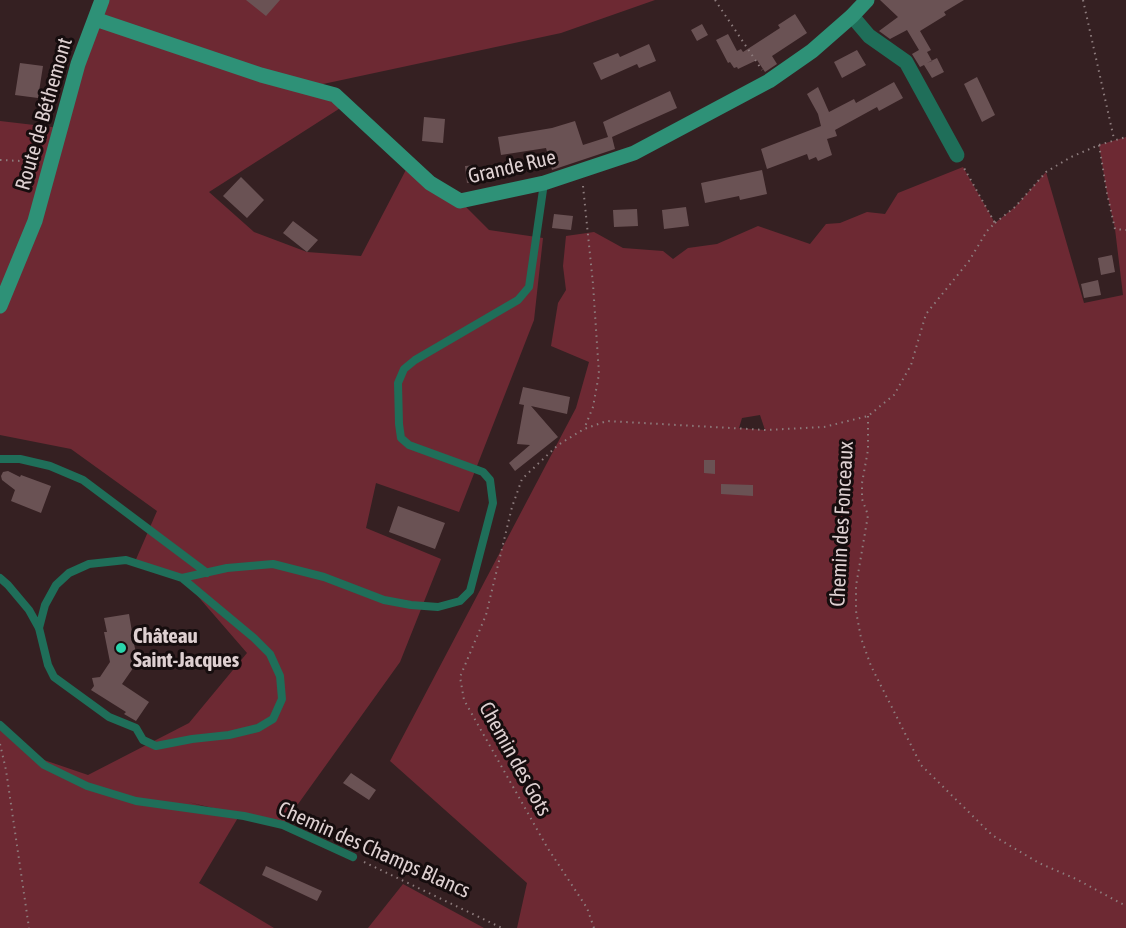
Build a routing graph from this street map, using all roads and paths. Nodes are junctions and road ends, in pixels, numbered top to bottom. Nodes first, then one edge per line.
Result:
1 (102, 0) edge
2 (716, 0) edge
3 (867, 0) edge
4 (1083, 0) edge
5 (852, 16) junction
6 (95, 19) junction
7 (769, 81) junction
8 (1126, 137) edge
9 (1114, 139) junction
10 (1099, 145) junction
11 (54, 151) junction
12 (957, 155) joint
13 (0, 160) edge
14 (580, 172) junction
15 (544, 183) junction
16 (995, 223) junction
17 (1126, 230) edge
18 (0, 306) edge
19 (868, 416) junction
20 (584, 429) junction
21 (0, 459) edge
22 (207, 573) junction
23 (0, 578) edge
24 (182, 578) junction
25 (39, 628) junction
26 (0, 725) edge
27 (0, 744) edge
28 (353, 857) joint
29 (1126, 906) edge
30 (29, 928) edge
31 (502, 928) edge
32 (594, 928) edge

1 - 6 street, Route de Béthemont
2 - 7 path
3 - 5 street, Grande Rue
4 - 9 path
5 - 7 street, Grande Rue
5 - 12 street
6 - 11 street, Route de Béthemont
6 - 15 street, Grande Rue
7 - 14 street, Grande Rue
8 - 9 path, Chemin des Fonceaux
9 - 10 path, Chemin des Fonceaux
10 - 16 path, Chemin des Fonceaux
10 - 17 path
11 - 13 path
11 - 18 street, Route de Béthemont
12 - 16 path
14 - 15 street, Grande Rue
14 - 20 path
15 - 22 lane
16 - 19 path, Chemin des Fonceaux
19 - 20 path, Chemin des Fonceaux
19 - 29 path, Chemin des Fonceaux
20 - 32 path, Chemin des Gots
21 - 22 lane
22 - 24 lane
23 - 25 lane
24 - 25 lane
24 - 25 lane
26 - 28 lane, Chemin des Champs Blancs
27 - 30 path
28 - 31 path, Chemin des Champs Blancs

